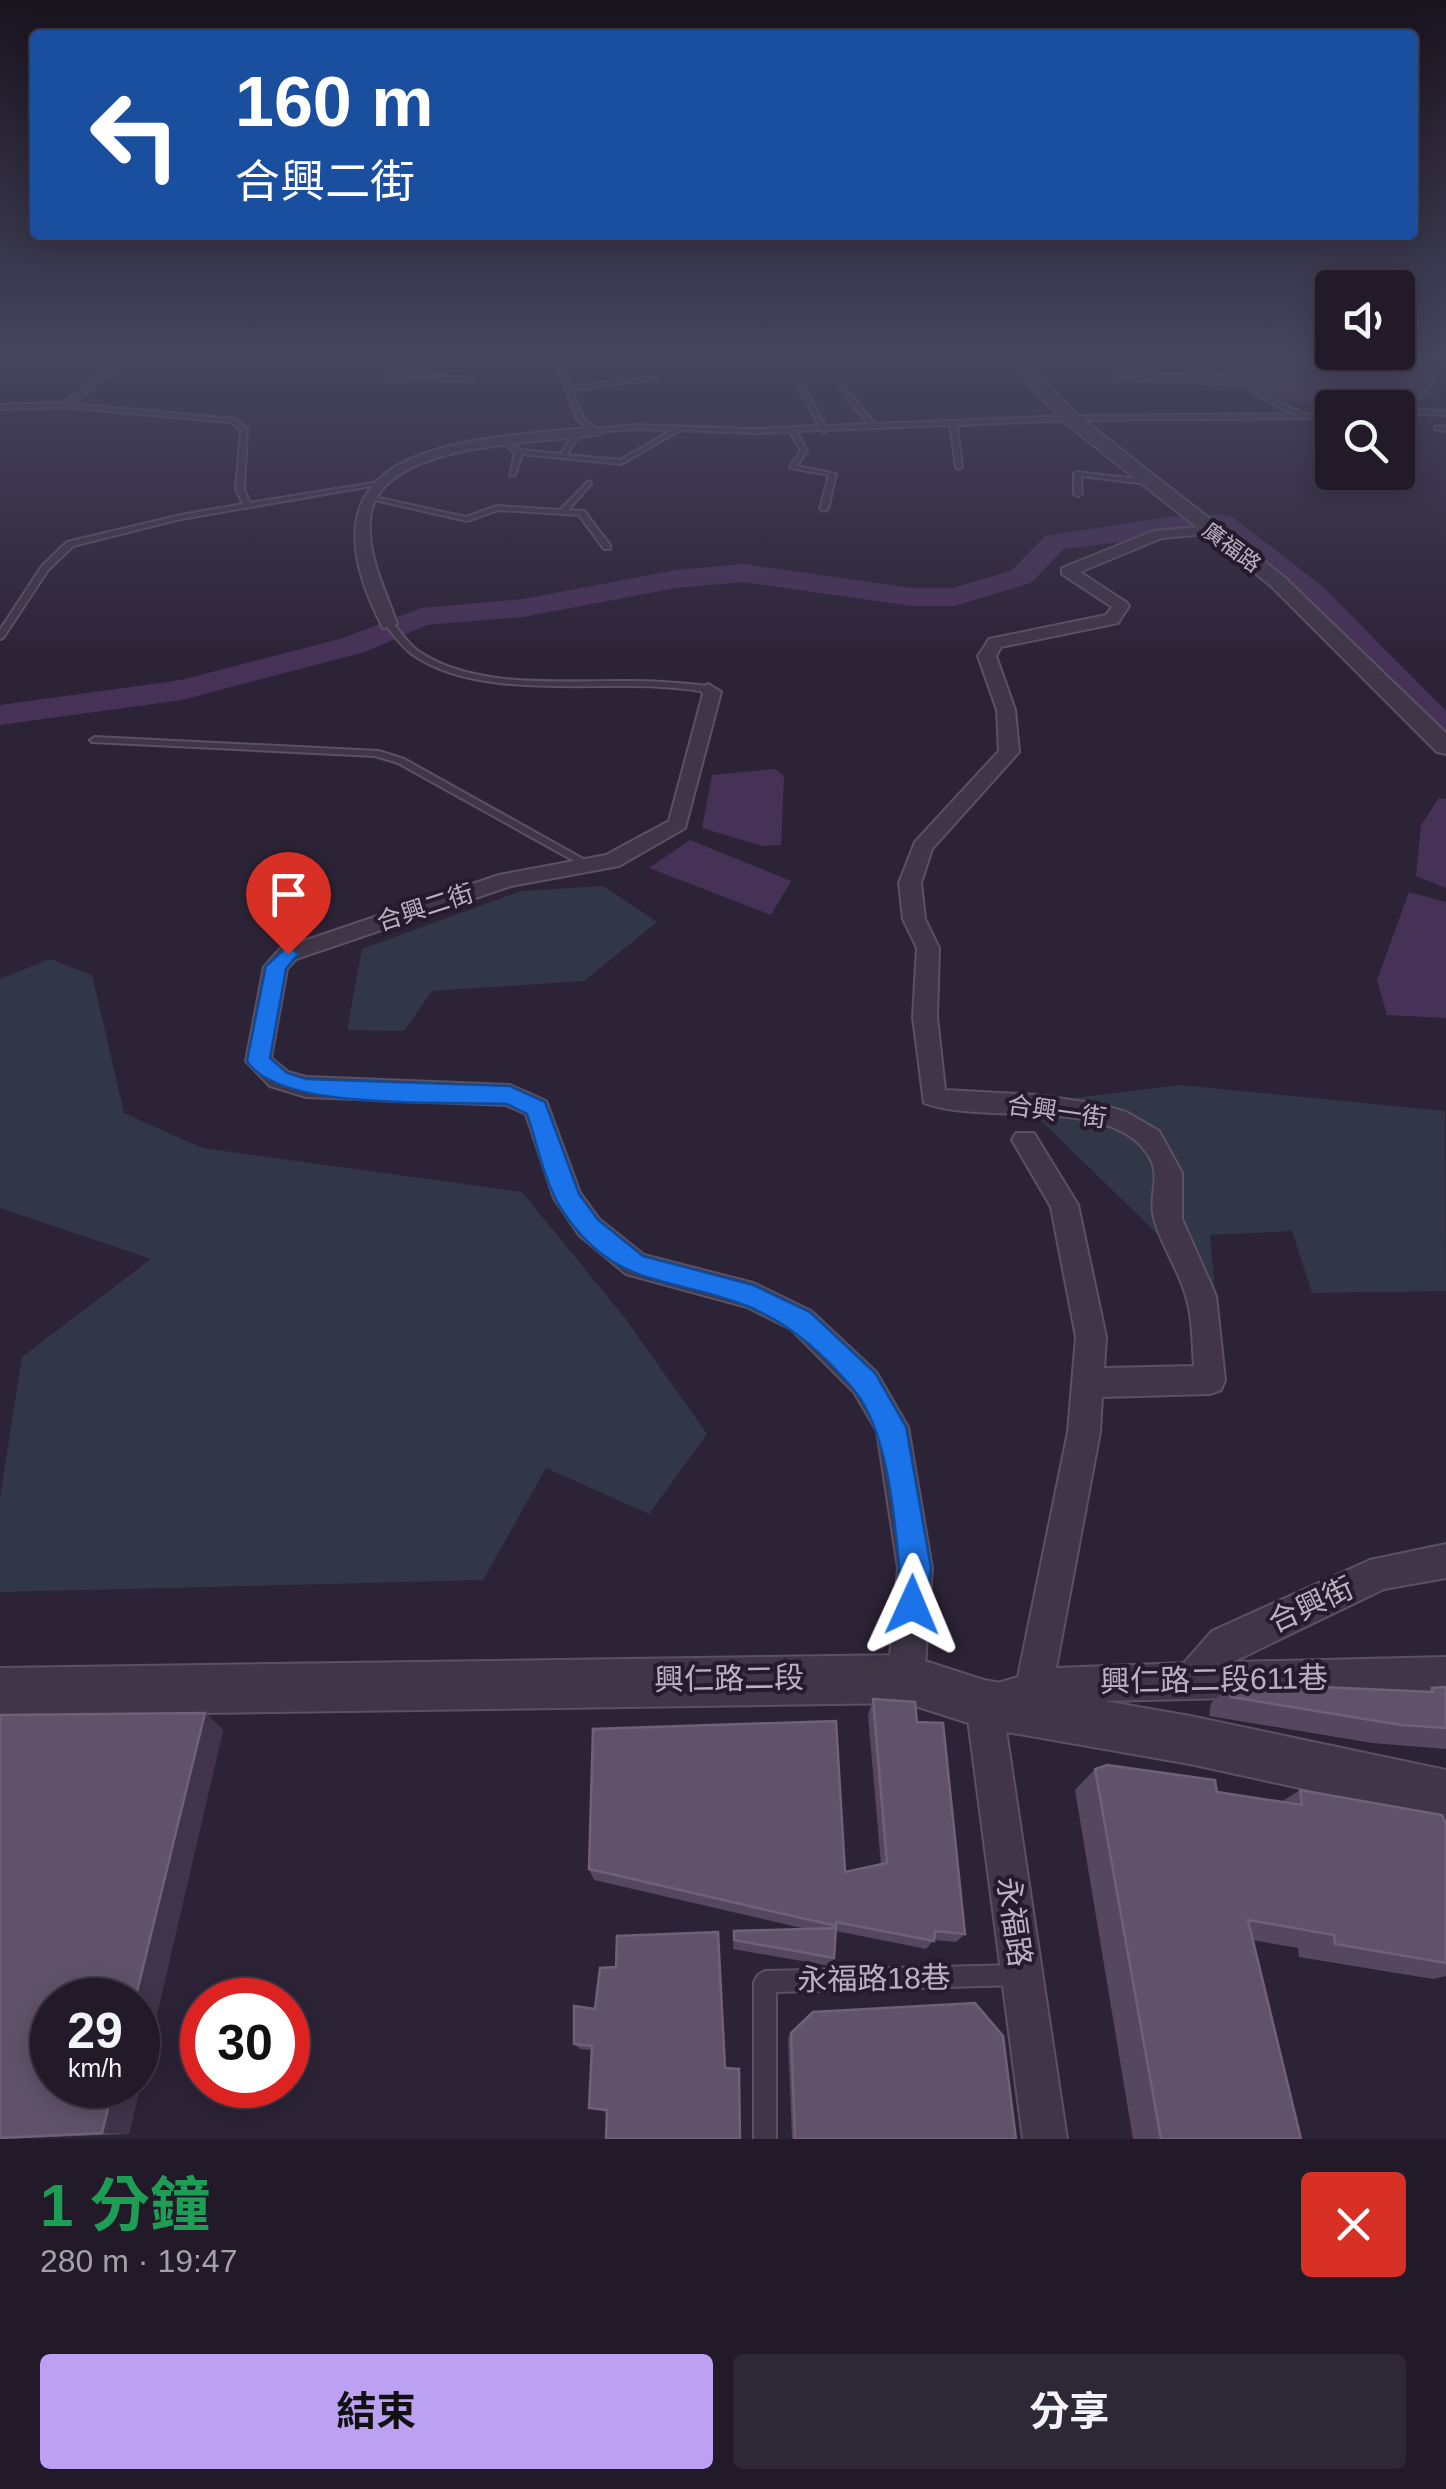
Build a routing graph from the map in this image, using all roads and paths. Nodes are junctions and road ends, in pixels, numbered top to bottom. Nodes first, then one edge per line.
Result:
1 (242, 457) edge
2 (426, 457) edge
3 (513, 457) edge
4 (570, 457) edge
5 (630, 457) edge
6 (799, 457) edge
7 (958, 457) edge
8 (1117, 457) edge
9 (959, 467) dead end
10 (512, 475) dead end
11 (1148, 482) junction
12 (589, 483) dead end
13 (380, 484) junction
14 (1078, 494) dead end
15 (370, 498) junction
16 (246, 505) junction
17 (824, 510) dead end
18 (562, 512) junction
19 (1210, 530) junction
20 (606, 547) dead end
21 (392, 629) joint
22 (0, 636) edge
23 (708, 689) joint
24 (95, 740) dead end
25 (1446, 747) edge
26 (589, 865) junction
27 (1025, 1140) dead end
28 (1088, 1383) junction
29 (1446, 1560) edge
30 (1446, 1676) edge
31 (906, 1680) junction
32 (1192, 1681) junction
33 (0, 1692) edge
34 (1034, 1692) junction
35 (984, 1704) junction
36 (1446, 1794) edge
37 (1021, 1976) junction
38 (765, 2139) edge
39 (1045, 2139) edge

1 - 16 lane
2 - 13 street
3 - 10 lane
4 - 5 lane
6 - 17 lane
7 - 9 lane
8 - 11 street, 廣福路
11 - 14 lane
11 - 19 street, 廣福路
12 - 18 lane
13 - 15 street
13 - 16 lane
15 - 18 lane
15 - 21 street
16 - 22 lane
18 - 20 lane
19 - 25 street, 廣福路
19 - 28 street, 合興一街
21 - 23 lane
23 - 26 street, 合興二街
24 - 26 lane
26 - 31 street, 合興二街
27 - 28 street
28 - 34 street
29 - 32 street, 合興街
30 - 32 street, 興仁路二段611巷
31 - 33 street, 興仁路二段
31 - 35 street, 興仁路二段
32 - 34 street, 興仁路二段611巷
34 - 35 street, 興仁路二段611巷
35 - 36 street, 興仁路二段
35 - 37 street, 永福路
37 - 38 lane, 永福路18巷
37 - 39 street, 永福路

